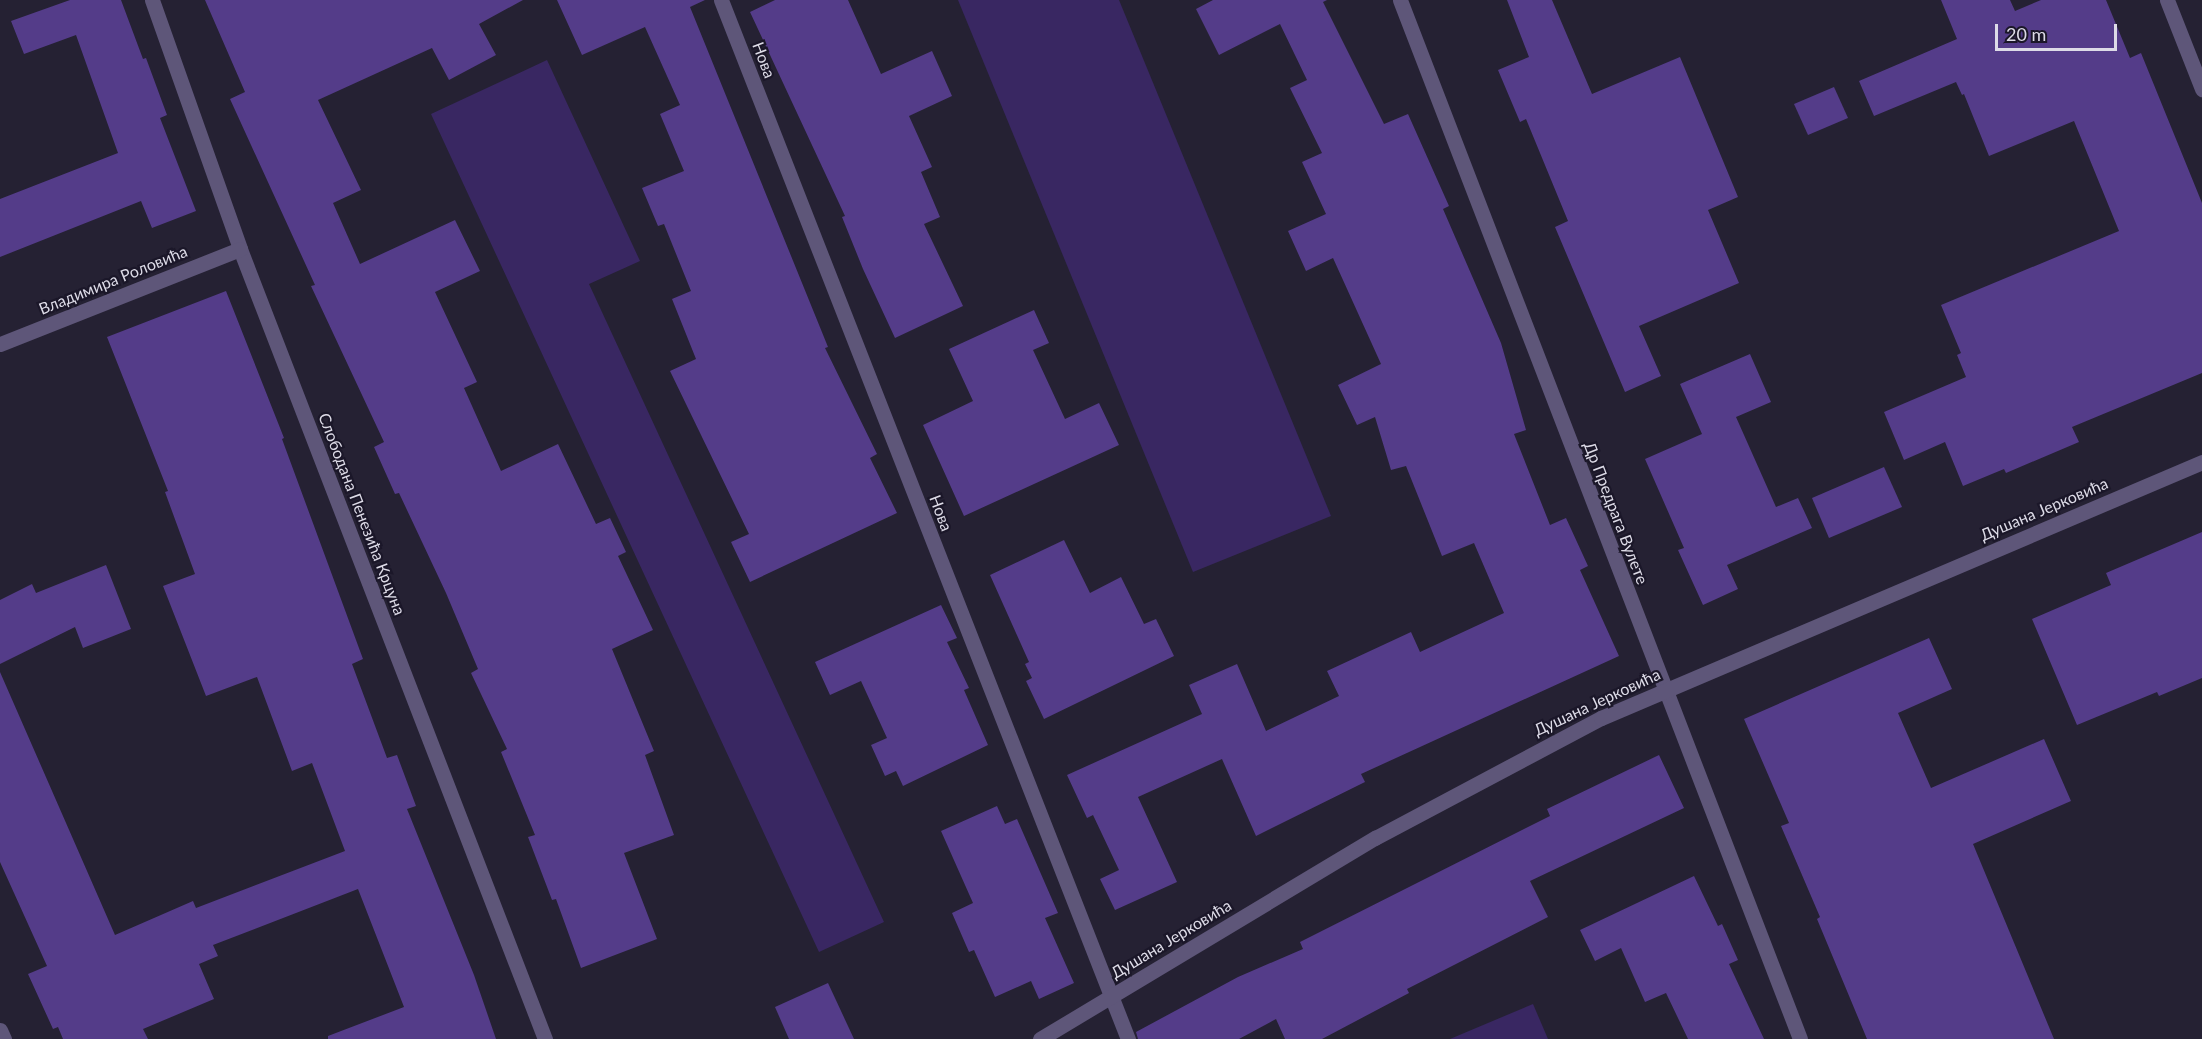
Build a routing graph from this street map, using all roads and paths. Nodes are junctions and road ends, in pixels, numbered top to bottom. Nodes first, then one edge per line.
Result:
1 (152, 0) edge
2 (721, 0) edge
3 (1400, 0) edge
4 (2168, 0) edge
5 (2202, 89) edge
6 (240, 249) junction
7 (0, 344) edge
8 (2202, 462) edge
9 (1665, 689) junction
10 (1110, 997) junction
11 (0, 1030) edge
12 (4, 1039) edge
13 (545, 1039) edge
14 (1040, 1039) edge
15 (1128, 1039) edge
16 (1800, 1039) edge

1 - 6 street, Слободана Пенезића Крцуна
2 - 10 street, Нова
3 - 9 street, Др Предрага Вулете
4 - 5 street
6 - 7 street, Владимира Роловића
6 - 13 street, Слободана Пенезића Крцуна
8 - 9 street, Душана Јерковића
9 - 10 street, Душана Јерковића
9 - 16 street, Др Предрага Вулете
10 - 14 street, Душана Јерковића
10 - 15 street, Нова
11 - 12 street

